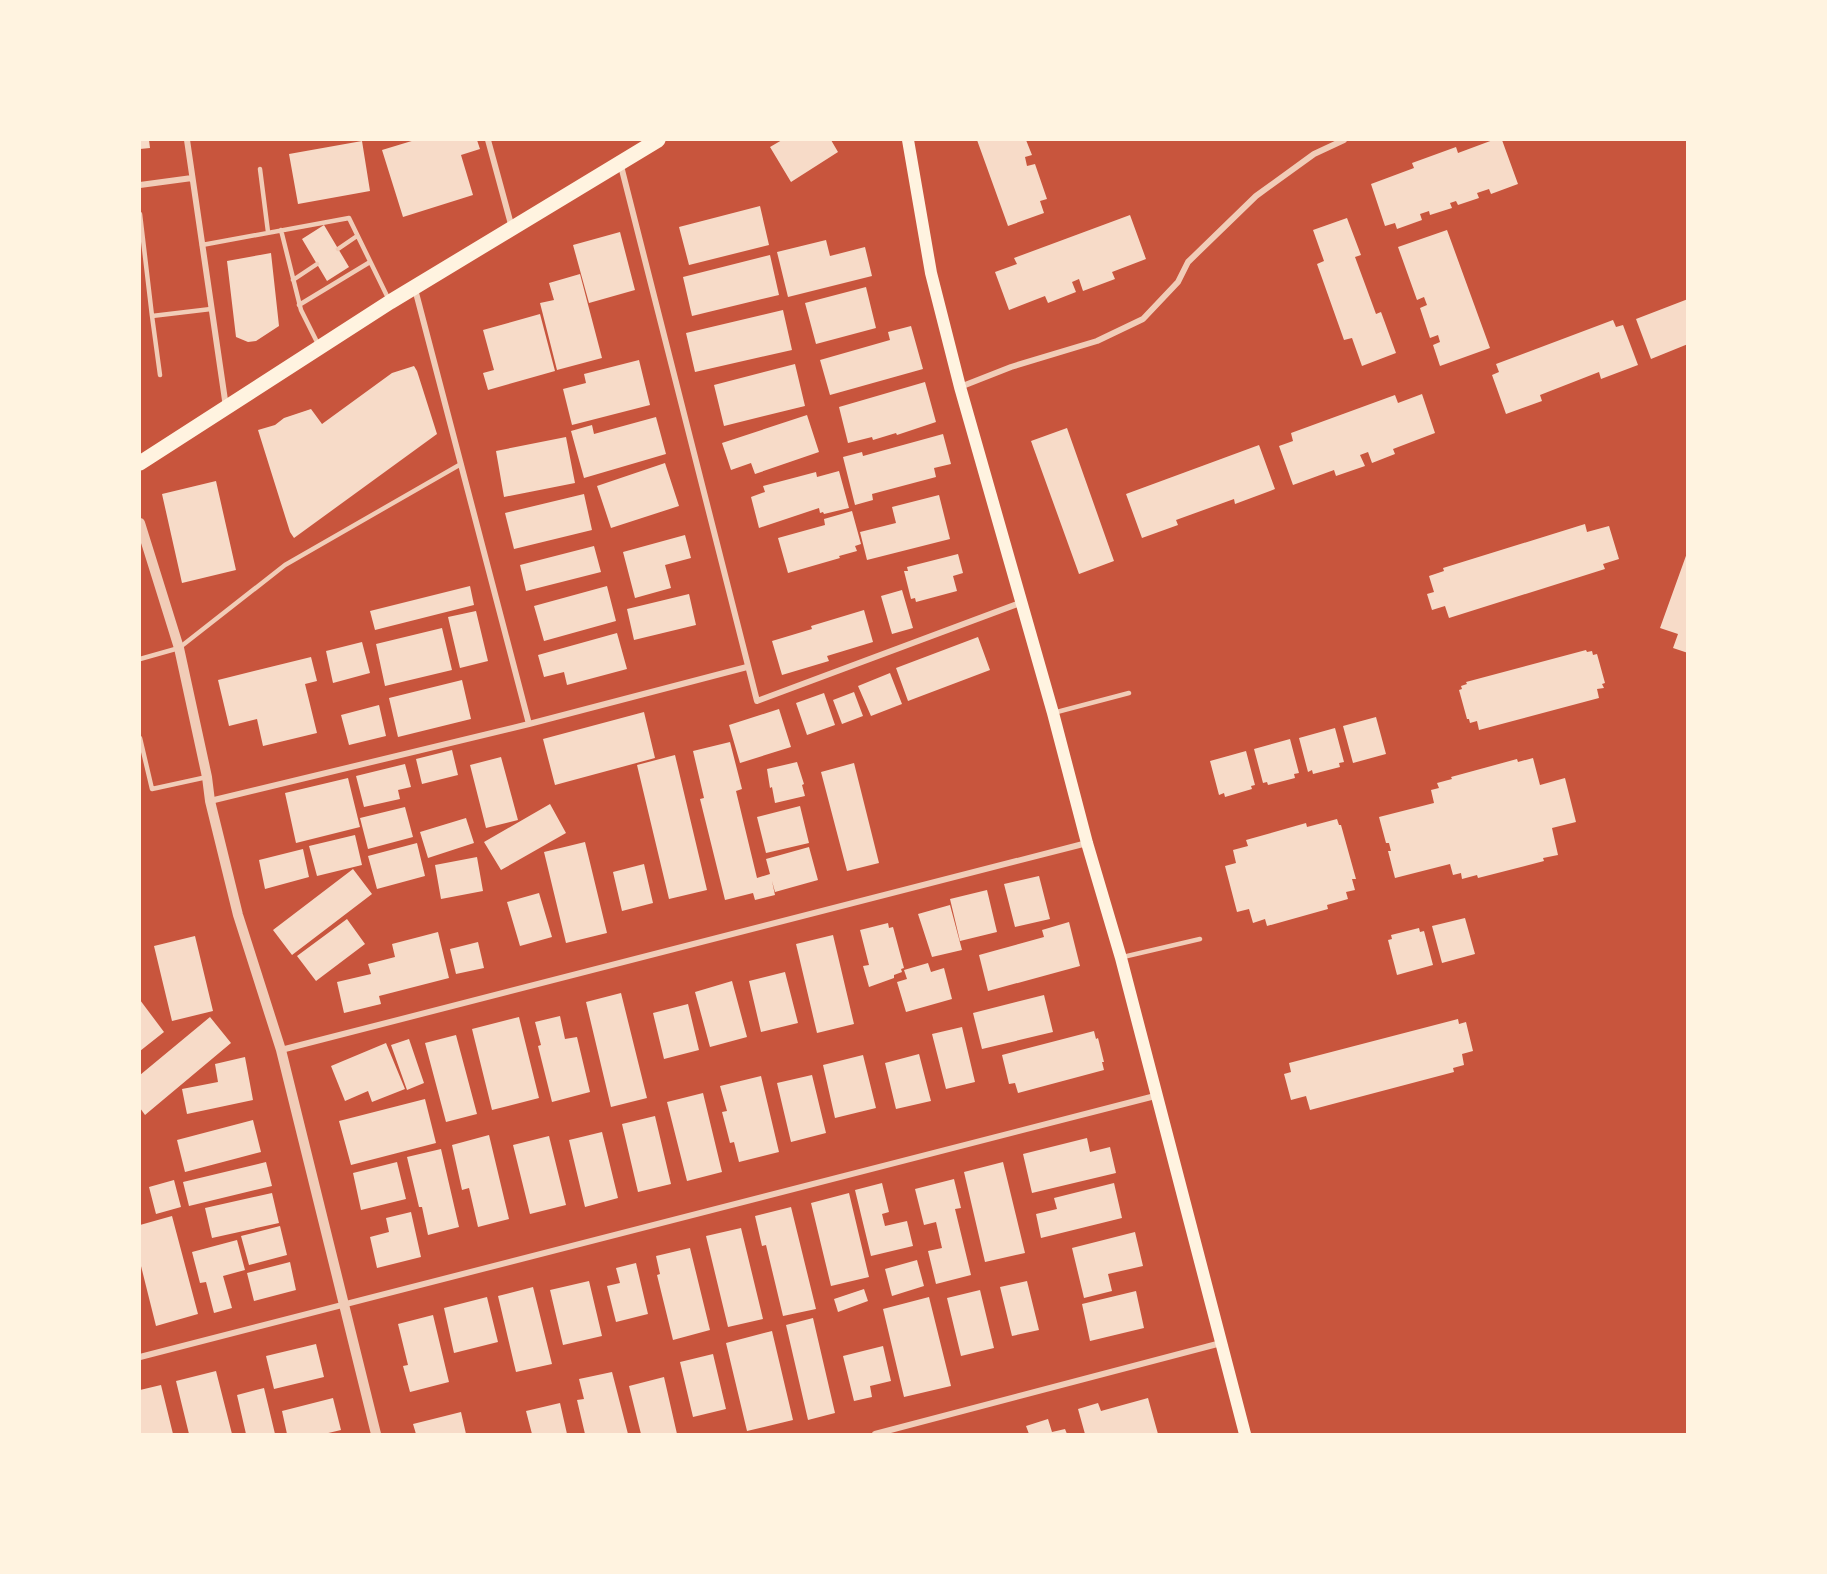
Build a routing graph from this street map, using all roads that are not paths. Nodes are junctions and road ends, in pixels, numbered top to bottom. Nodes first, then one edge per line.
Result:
1 (187, 140) edge
2 (488, 140) edge
3 (658, 140) edge
4 (908, 140) edge
5 (1344, 140) edge
6 (620, 162) junction
7 (260, 169) dead end
8 (192, 178) junction
9 (140, 185) edge
10 (140, 214) edge
11 (512, 229) junction
12 (281, 230) junction
13 (268, 232) junction
14 (357, 236) junction
15 (202, 245) junction
16 (338, 249) dead end
17 (370, 262) junction
18 (317, 264) dead end
19 (293, 280) junction
20 (415, 289) junction
21 (390, 302) junction
22 (299, 305) junction
23 (211, 309) junction
24 (152, 316) junction
25 (320, 347) junction
26 (160, 375) dead end
27 (960, 387) junction
28 (226, 407) junction
29 (140, 463) edge
30 (461, 464) junction
31 (140, 523) edge
32 (1020, 603) junction
33 (179, 648) junction
34 (140, 659) edge
35 (747, 667) junction
36 (1129, 693) dead end
37 (1053, 713) junction
38 (529, 724) junction
39 (140, 738) edge
40 (207, 777) junction
41 (210, 801) junction
42 (1087, 843) junction
43 (1200, 939) dead end
44 (1121, 958) junction
45 (281, 1050) junction
46 (1155, 1096) junction
47 (344, 1304) junction
48 (1222, 1342) junction
49 (140, 1357) edge
50 (376, 1434) edge
51 (874, 1434) edge
52 (1245, 1434) edge

1 - 8 street
2 - 11 street
3 - 6 main road
4 - 27 main road
5 - 27 street
6 - 11 main road
6 - 35 street
7 - 13 lane
8 - 9 street
8 - 15 street
10 - 24 lane
11 - 20 main road
12 - 13 lane
12 - 14 lane
12 - 19 lane
13 - 15 lane
14 - 16 lane
14 - 17 lane
15 - 23 street
17 - 21 lane
17 - 22 lane
18 - 19 lane
19 - 22 lane
20 - 21 main road
20 - 30 street
21 - 25 main road
22 - 25 lane
23 - 24 lane
23 - 28 street
24 - 26 lane
25 - 28 main road
27 - 32 main road
28 - 29 main road
30 - 33 lane
30 - 38 street
31 - 33 street
32 - 35 street
32 - 37 main road
33 - 34 lane
33 - 40 street
35 - 38 street
36 - 37 lane
37 - 42 main road
38 - 41 street
39 - 40 lane
40 - 41 street
41 - 45 street
42 - 44 main road
42 - 45 street
43 - 44 lane
44 - 46 main road
45 - 47 street
46 - 47 street
46 - 48 main road
47 - 49 street
47 - 50 street
48 - 51 street
48 - 52 main road

